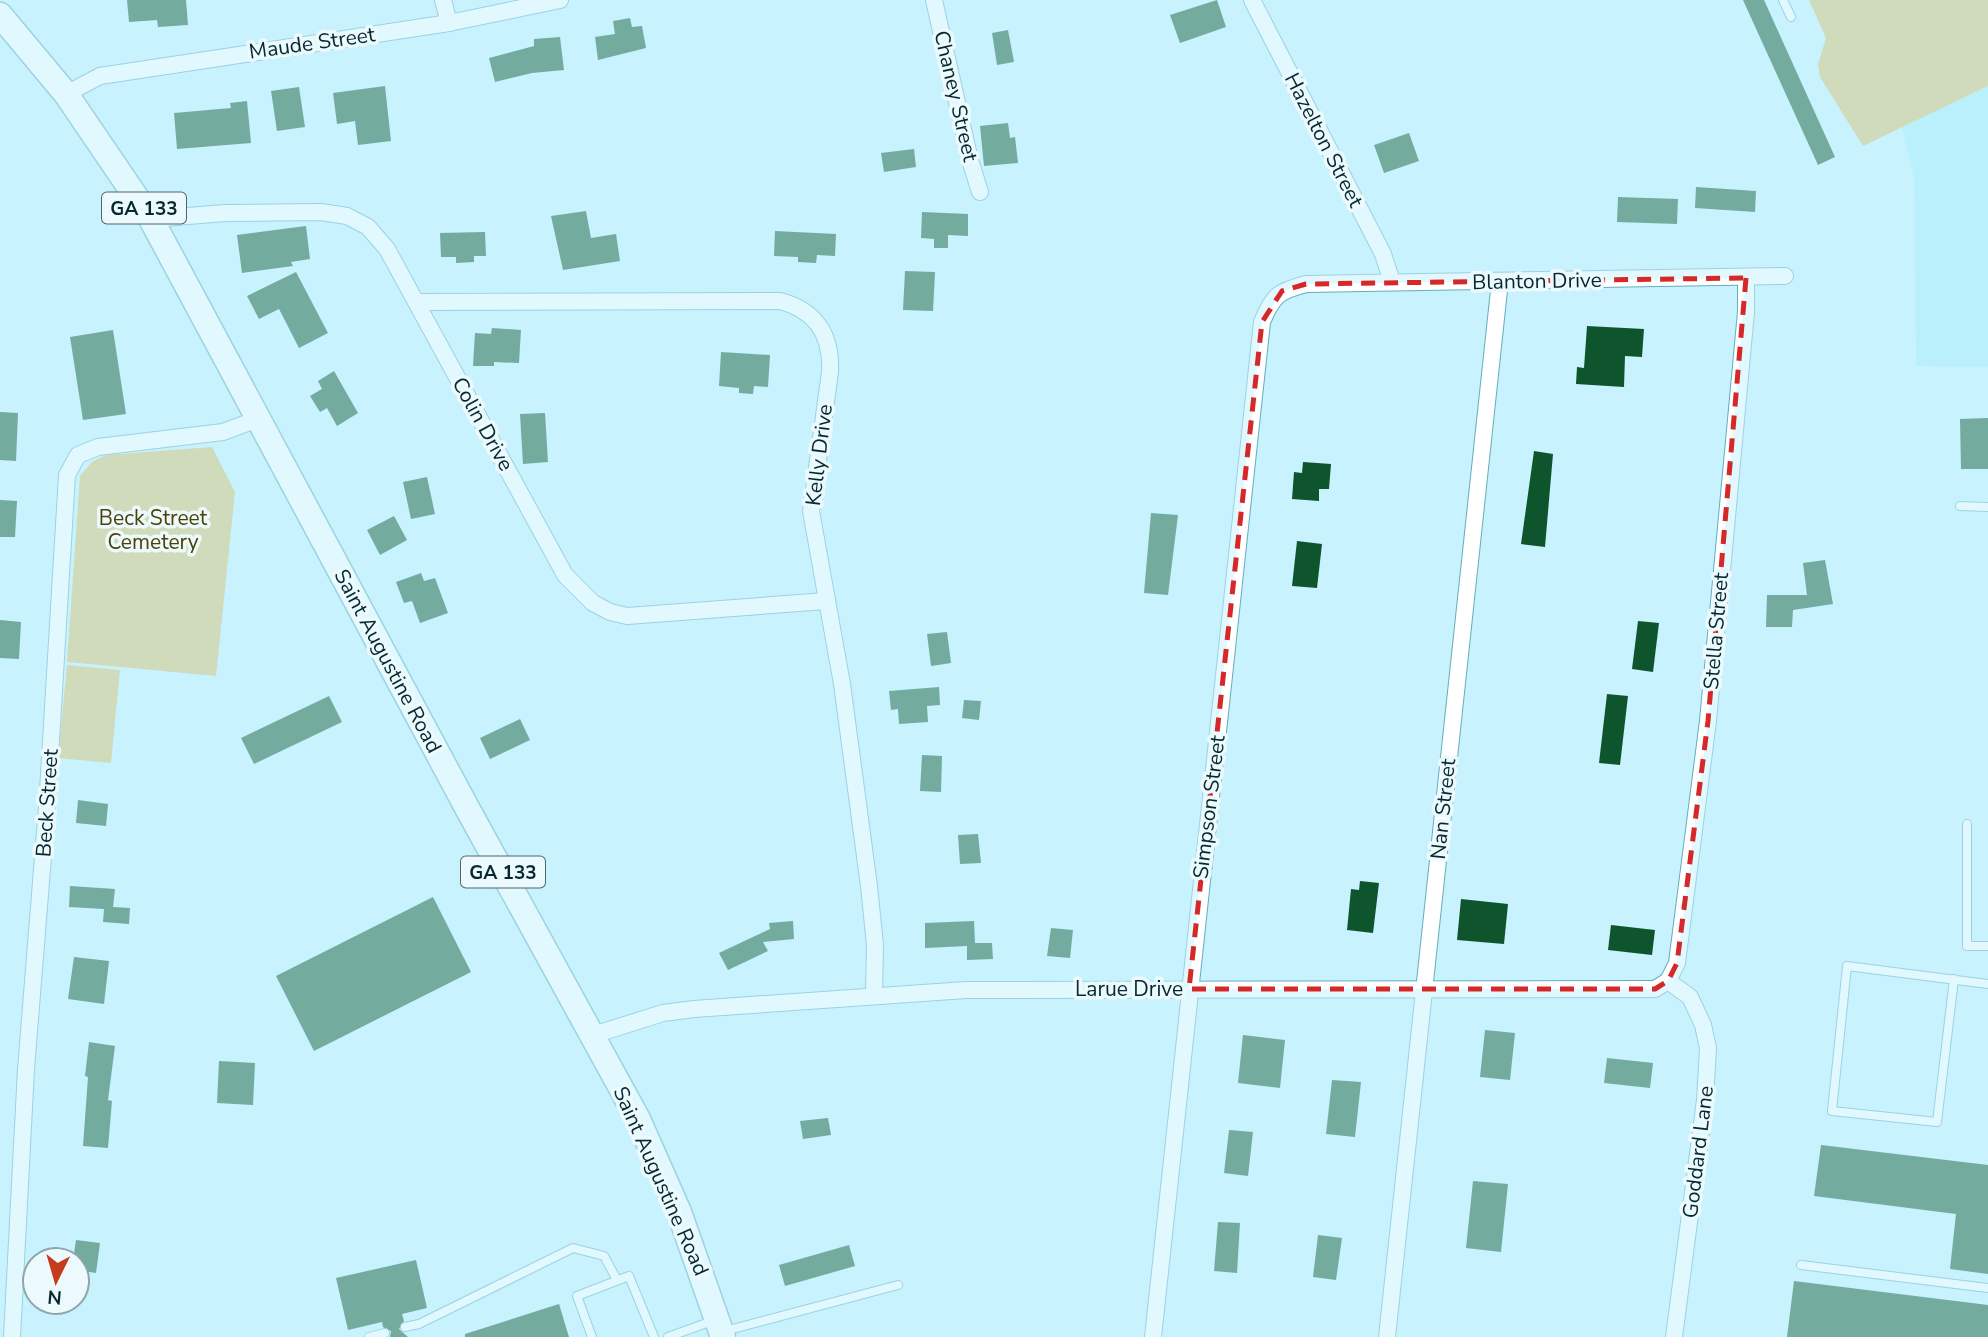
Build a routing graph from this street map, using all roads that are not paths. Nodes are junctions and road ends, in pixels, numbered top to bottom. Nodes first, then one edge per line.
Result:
1 (443, 0) edge
2 (561, 0) edge
3 (934, 0) edge
4 (1252, 0) edge
5 (1783, 0) edge
6 (0, 15) edge
7 (1791, 17) dead end
8 (449, 23) junction
9 (66, 94) junction
10 (980, 192) dead end
11 (151, 219) junction
12 (1785, 276) dead end
13 (1746, 278) junction
14 (1500, 281) junction
15 (1392, 282) junction
16 (1290, 288) joint
17 (416, 302) junction
18 (258, 419) junction
19 (1960, 506) dead end
20 (1988, 507) edge
21 (826, 601) junction
22 (1967, 824) dead end
23 (1988, 946) edge
24 (1954, 979) junction
25 (1668, 981) junction
26 (1988, 984) edge
27 (1189, 989) junction
28 (1424, 989) junction
29 (874, 994) junction
30 (593, 1035) junction
31 (1801, 1265) dead end
32 (617, 1280) junction
33 (898, 1285) dead end
34 (1988, 1288) edge
35 (405, 1328) dead end
36 (721, 1330) edge
37 (384, 1333) dead end
38 (12, 1337) edge
39 (369, 1337) edge
40 (592, 1337) edge
41 (654, 1337) edge
42 (668, 1337) edge
43 (1153, 1337) edge
44 (1387, 1337) edge
45 (1674, 1337) edge

1 - 8 street
2 - 8 street, Maude Street
3 - 10 street, Chaney Street
4 - 15 street, Hazelton Street
5 - 7 lane
6 - 9 main road, Saint Augustine Road / GA 133
8 - 9 street, Maude Street
9 - 11 main road, Saint Augustine Road / GA 133
11 - 17 street, Colin Drive
11 - 18 main road, Saint Augustine Road / GA 133
12 - 13 street, Blanton Drive
13 - 14 street, Blanton Drive
13 - 25 street, Stella Street
14 - 15 street, Blanton Drive
14 - 28 street, Nan Street
15 - 16 street, Blanton Drive
16 - 27 street, Simpson Street
17 - 21 street, Colin Drive
17 - 21 street, Kelly Drive
18 - 30 main road, Saint Augustine Road / GA 133
18 - 38 street, Beck Street
19 - 20 lane
21 - 29 street, Kelly Drive
22 - 23 lane
24 - 24 lane
24 - 26 lane
25 - 28 street, Larue Drive
25 - 45 street, Goddard Lane
27 - 28 street, Larue Drive
27 - 29 street, Larue Drive
27 - 43 street, Simpson Street
28 - 44 street, Nan Street
29 - 30 street, Larue Drive
30 - 36 main road, Saint Augustine Road / GA 133
31 - 34 lane
32 - 35 lane
32 - 40 lane
32 - 41 lane
33 - 36 lane
36 - 42 lane
37 - 39 lane

